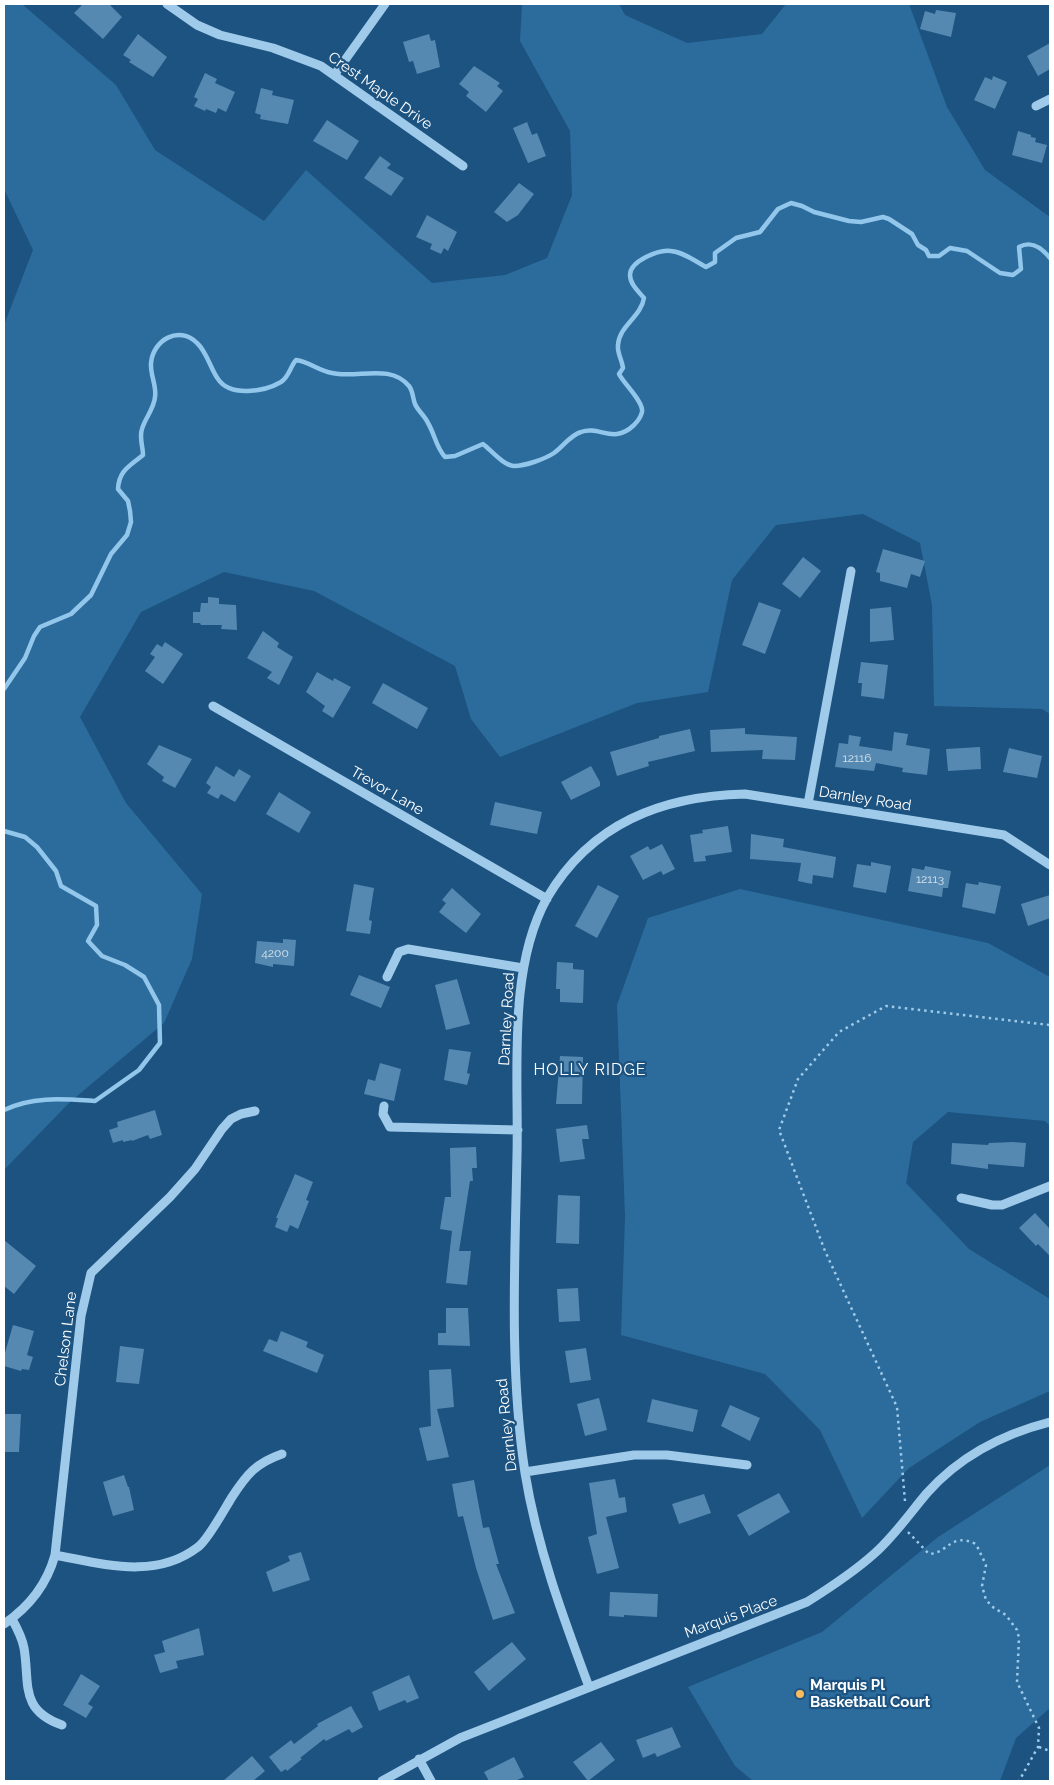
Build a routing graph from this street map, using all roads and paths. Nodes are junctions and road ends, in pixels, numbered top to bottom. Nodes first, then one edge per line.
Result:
1 (167, 4) edge
2 (385, 4) edge
3 (335, 74) junction
4 (1050, 99) edge
5 (1036, 106) dead end
6 (463, 166) dead end
7 (851, 571) dead end
8 (213, 706) dead end
9 (808, 804) junction
10 (1050, 865) edge
11 (547, 899) junction
12 (523, 968) junction
13 (387, 977) dead end
14 (1050, 1025) edge
15 (384, 1106) dead end
16 (255, 1112) dead end
17 (518, 1130) junction
18 (1050, 1186) edge
19 (961, 1198) dead end
20 (1050, 1422) edge
21 (282, 1454) dead end
22 (747, 1465) dead end
23 (525, 1472) junction
24 (902, 1524) junction
25 (56, 1555) junction
26 (8, 1621) edge
27 (589, 1688) junction
28 (62, 1725) dead end
29 (1038, 1746) junction
30 (1050, 1752) edge
31 (419, 1759) junction
32 (382, 1781) edge
33 (431, 1781) edge
34 (1019, 1781) edge

1 - 3 street, Crest Maple Drive
2 - 3 street
3 - 6 street, Crest Maple Drive
4 - 5 street
7 - 9 street
8 - 11 street, Trevor Lane
9 - 10 street, Darnley Road
9 - 11 street, Darnley Road
11 - 12 street, Darnley Road
12 - 13 street
12 - 17 street, Darnley Road
14 - 24 path
15 - 17 street
16 - 25 street, Chelson Lane
17 - 23 street, Darnley Road
18 - 19 street
20 - 24 street, Marquis Place
21 - 25 street
22 - 23 street
23 - 27 street, Darnley Road
24 - 27 street, Marquis Place
24 - 29 path
25 - 26 street, Chelson Lane
26 - 28 street
27 - 31 street, Marquis Place
29 - 30 path
29 - 34 path
31 - 32 street, Marquis Place
31 - 33 street

